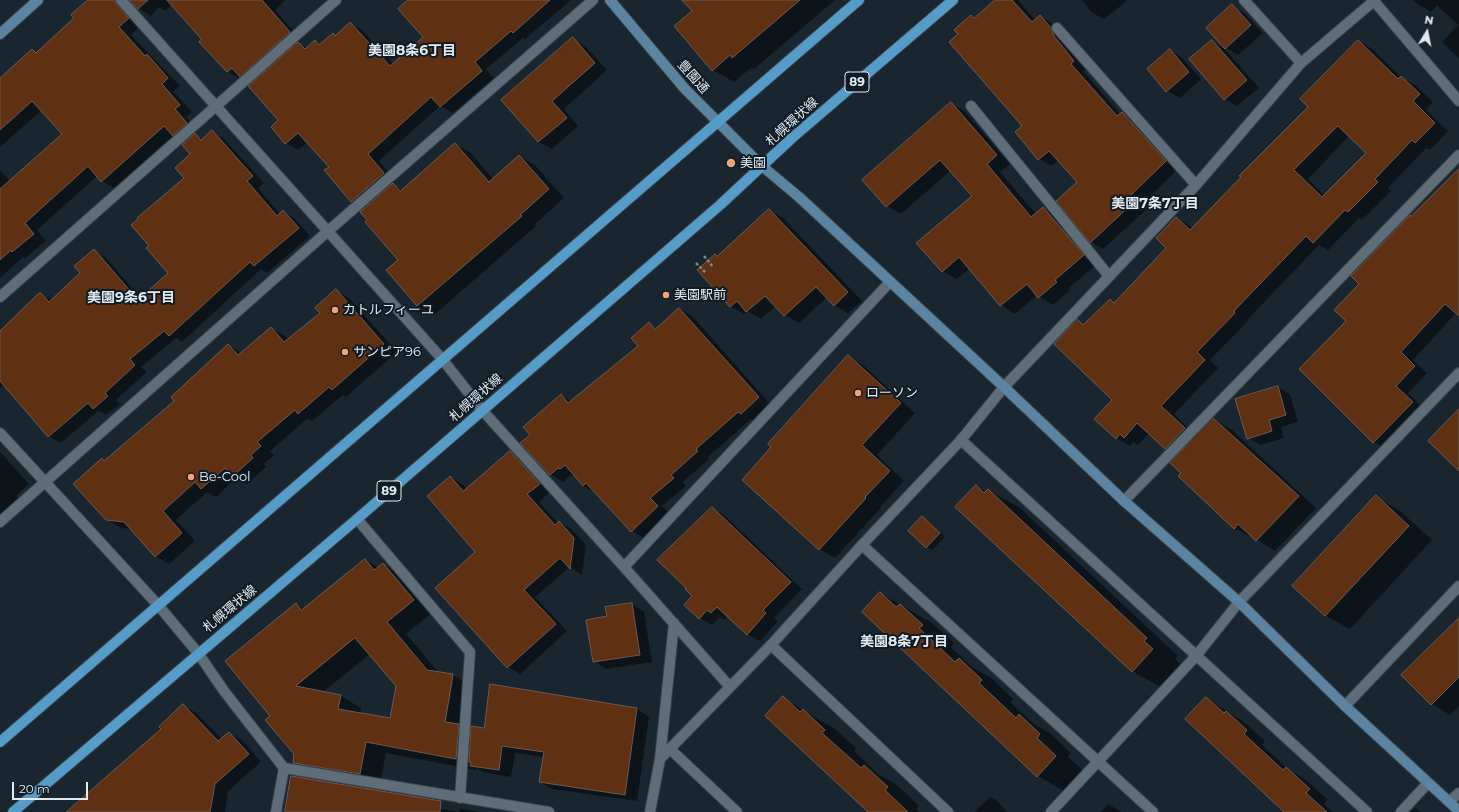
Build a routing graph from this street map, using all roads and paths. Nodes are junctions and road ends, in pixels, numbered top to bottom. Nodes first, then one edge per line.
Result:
1 (38, 0) edge
2 (121, 0) edge
3 (336, 0) edge
4 (592, 0) edge
5 (610, 0) edge
6 (859, 0) edge
7 (953, 0) edge
8 (1244, 0) edge
9 (1374, 1) edge
10 (1057, 28) dead end
11 (0, 34) edge
12 (1301, 63) junction
13 (1459, 101) edge
14 (216, 105) junction
15 (971, 106) dead end
16 (718, 122) junction
17 (1459, 155) edge
18 (762, 166) junction
19 (1196, 185) junction
20 (327, 232) junction
21 (704, 256) dead end
22 (696, 262) dead end
23 (713, 267) dead end
24 (706, 273) dead end
25 (1109, 276) junction
26 (890, 282) junction
27 (0, 297) edge
28 (442, 360) junction
29 (1459, 373) edge
30 (1004, 387) junction
31 (482, 410) junction
32 (0, 433) edge
33 (961, 440) junction
34 (45, 482) junction
35 (1124, 501) junction
36 (357, 519) junction
37 (0, 522) edge
38 (862, 544) junction
39 (624, 567) junction
40 (1459, 586) edge
41 (1239, 602) junction
42 (158, 605) junction
43 (674, 623) junction
44 (770, 645) junction
45 (198, 653) junction
46 (1196, 656) junction
47 (730, 687) junction
48 (1345, 706) junction
49 (0, 742) edge
50 (670, 749) junction
51 (660, 759) junction
52 (1098, 761) junction
53 (284, 768) junction
54 (1428, 783) junction
55 (1459, 793) edge
56 (460, 798) junction
57 (1449, 802) junction
58 (1459, 811) edge
59 (13, 812) edge
60 (276, 812) edge
61 (549, 812) edge
62 (650, 812) edge
63 (737, 812) edge
64 (948, 812) edge
65 (1051, 812) edge
66 (1153, 812) edge
67 (1367, 812) edge
68 (1401, 812) edge

1 - 11 street
2 - 14 street
3 - 14 street
4 - 20 street
5 - 16 street, 豊園通
6 - 16 main road
7 - 18 main road, 札幌環状線 / 89
8 - 12 street
9 - 12 street
9 - 13 street
10 - 19 street
12 - 19 street
14 - 20 street
14 - 27 street
15 - 25 street
16 - 18 street, 豊園通
16 - 28 main road
17 - 35 street
18 - 26 street, 豊園通
18 - 31 main road, 札幌環状線 / 89
19 - 25 street
20 - 28 street
20 - 34 street
21 - 23 path
22 - 24 path
25 - 30 street
26 - 30 street, 豊園通
26 - 39 street
28 - 31 street
28 - 42 main road
29 - 41 street
30 - 33 street
30 - 35 street, 豊園通
31 - 36 main road, 札幌環状線 / 89
31 - 39 street
32 - 34 street
33 - 38 street
33 - 46 street
34 - 37 street
34 - 42 street
35 - 41 street, 豊園通
36 - 45 main road, 札幌環状線 / 89
36 - 56 street
38 - 44 street
38 - 52 street
39 - 43 street
40 - 48 street
41 - 46 street
41 - 48 street, 豊園通
42 - 45 street
42 - 49 main road
43 - 47 street
43 - 51 street
44 - 47 street
44 - 64 street
45 - 53 street
45 - 59 main road, 札幌環状線 / 89
46 - 52 street
46 - 67 street
47 - 50 street
48 - 54 street, 豊園通
50 - 51 street
50 - 63 street
51 - 62 street
52 - 65 street
52 - 66 street
53 - 56 street
53 - 60 street
54 - 57 street, 豊園通
54 - 68 street
55 - 57 street
56 - 61 street
57 - 58 street, 豊園通

